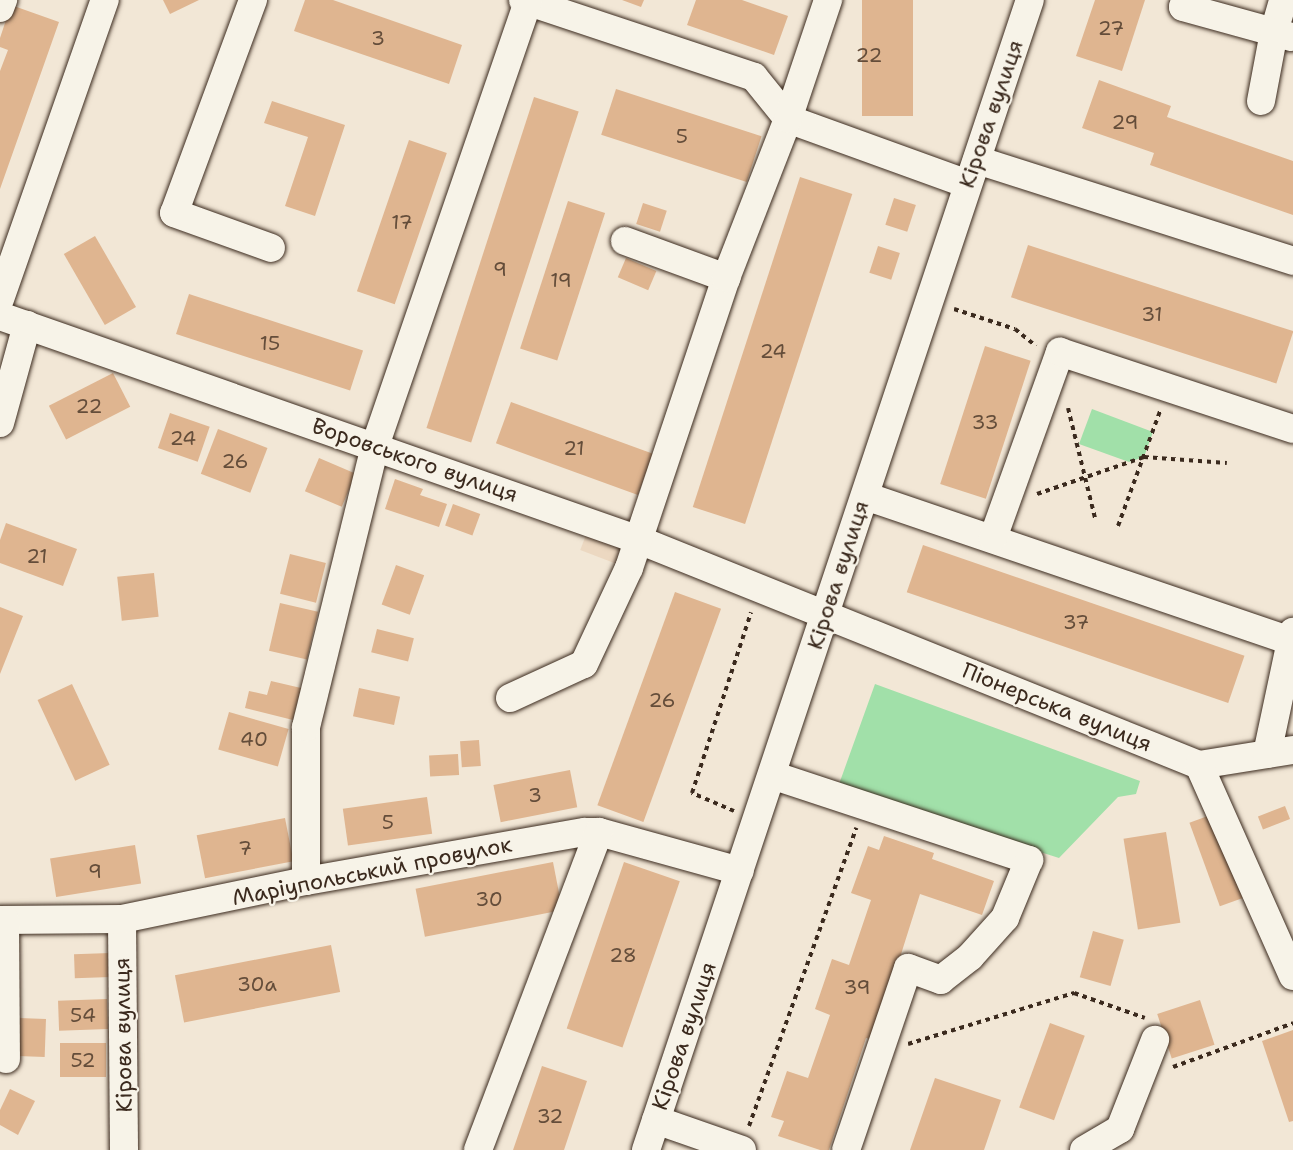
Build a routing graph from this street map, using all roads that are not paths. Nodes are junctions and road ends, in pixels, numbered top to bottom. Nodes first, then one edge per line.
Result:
1 (3, 0) edge
2 (105, 0) edge
3 (253, 0) edge
4 (828, 0) edge
5 (1030, 0) edge
6 (1189, 0) edge
7 (1282, 0) edge
8 (527, 1) edge
9 (0, 8) edge
10 (1283, 34) edge
11 (1261, 101) dead end
12 (788, 119) junction
13 (972, 172) junction
14 (625, 241) dead end
15 (271, 248) dead end
16 (1293, 261) edge
17 (726, 278) junction
18 (0, 299) edge
19 (0, 316) edge
20 (27, 325) junction
21 (0, 423) edge
22 (1293, 429) edge
23 (375, 446) junction
24 (865, 496) junction
25 (993, 538) junction
26 (639, 540) junction
27 (826, 612) junction
28 (1292, 636) edge
29 (510, 698) dead end
30 (1286, 752) edge
31 (1199, 765) junction
32 (772, 775) junction
33 (599, 832) junction
34 (740, 871) junction
35 (306, 881) junction
36 (122, 919) junction
37 (3, 920) edge
38 (1293, 976) edge
39 (1155, 1040) road end
40 (6, 1059) dead end
41 (656, 1120) junction
42 (124, 1150) edge
43 (478, 1150) edge
44 (646, 1150) edge
45 (742, 1150) edge
46 (846, 1150) edge
47 (1084, 1150) edge

1 - 9 street
2 - 18 street
3 - 15 street
4 - 12 street
5 - 13 street, Кірова вулиця
6 - 10 street
7 - 10 street
8 - 12 street
8 - 23 street
10 - 11 street
12 - 13 street
12 - 17 street
13 - 16 street
13 - 24 street, Кірова вулиця
14 - 17 street
17 - 26 street
19 - 20 street, Воровського вулиця
20 - 21 street
20 - 23 street, Воровського вулиця
22 - 25 street
23 - 26 street, Воровського вулиця
23 - 35 street
24 - 25 street
24 - 27 street, Кірова вулиця
25 - 28 street
26 - 27 street, Воровського вулиця
26 - 29 street
27 - 31 street, Піонерська вулиця
27 - 32 street, Кірова вулиця
28 - 30 street
30 - 31 street
31 - 38 street
32 - 34 street, Кірова вулиця
32 - 46 street
33 - 34 street, Маріупольський провулок
33 - 35 street, Маріупольський провулок
33 - 43 street
34 - 41 street, Кірова вулиця
35 - 36 street, Маріупольський провулок
36 - 37 street, Маріупольський провулок
36 - 42 street, Кірова вулиця
37 - 40 street
39 - 47 street
41 - 44 street, Кірова вулиця
41 - 45 street

